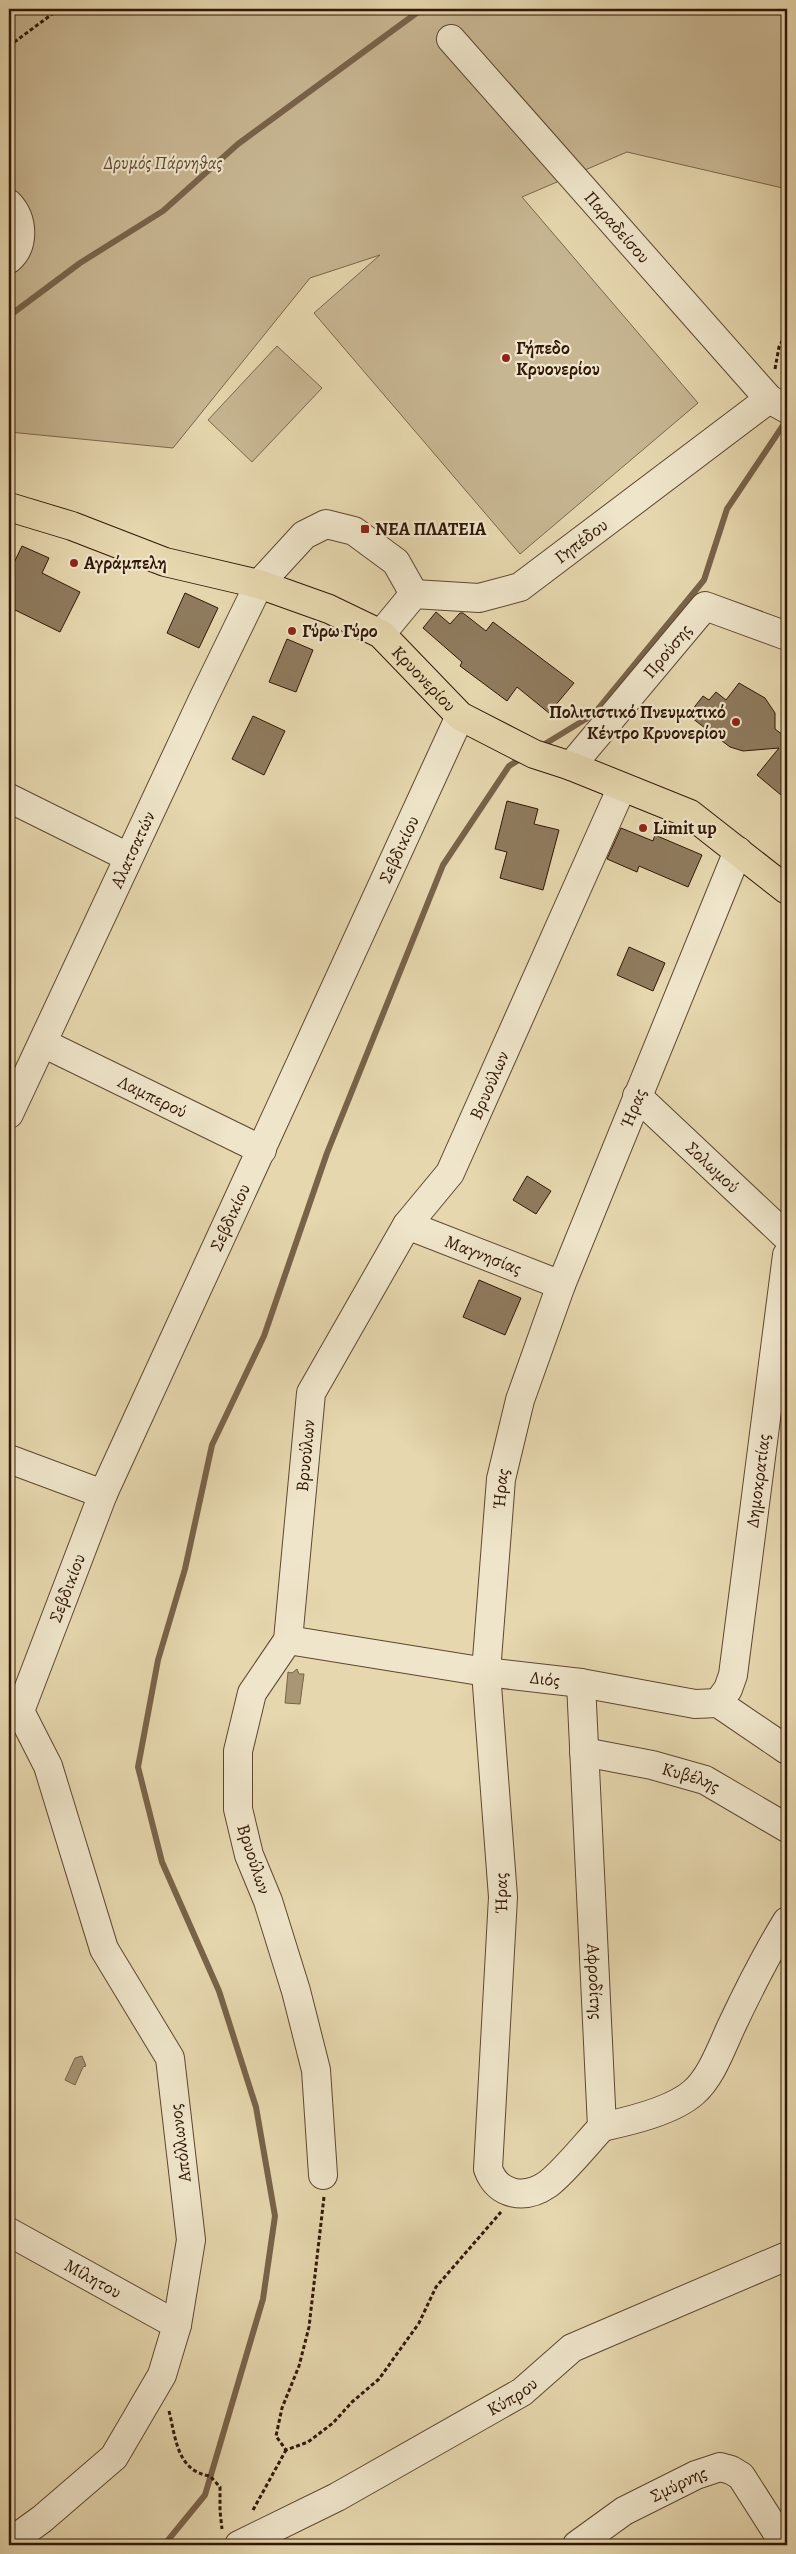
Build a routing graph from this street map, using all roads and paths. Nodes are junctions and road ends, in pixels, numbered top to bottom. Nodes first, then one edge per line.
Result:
1 (60, 9) edge
2 (451, 39) dead end
3 (9, 46) edge
4 (9, 204) edge
5 (9, 259) edge
6 (787, 332) edge
7 (778, 404) edge
8 (9, 507) edge
9 (259, 584) junction
10 (414, 594) junction
11 (381, 634) junction
12 (787, 636) edge
13 (460, 716) junction
14 (571, 766) junction
15 (622, 787) junction
16 (9, 798) edge
17 (738, 851) junction
18 (128, 857) junction
19 (787, 890) edge
20 (43, 1042) junction
21 (637, 1096) junction
22 (9, 1114) edge
23 (262, 1150) junction
24 (407, 1225) junction
25 (787, 1237) edge
26 (787, 1255) edge
27 (561, 1285) junction
28 (9, 1459) edge
29 (103, 1494) junction
30 (288, 1640) junction
31 (486, 1672) junction
32 (581, 1683) junction
33 (718, 1703) junction
34 (14, 1715) edge
35 (787, 1750) edge
36 (584, 1752) junction
37 (787, 1828) edge
38 (787, 1921) edge
39 (602, 2127) junction
40 (322, 2175) joint
41 (512, 2194) junction
42 (9, 2232) edge
43 (787, 2256) edge
44 (177, 2325) junction
45 (153, 2391) junction
46 (286, 2450) junction
47 (248, 2519) dead end
48 (231, 2541) edge
49 (9, 2543) edge
50 (577, 2545) edge
51 (785, 2545) edge

1 - 3 path
2 - 7 street, Παραδείσου
4 - 5 street
6 - 7 path
7 - 10 street, Γηπέδου
8 - 9 main road, Κρυονερίου
9 - 10 street, Αλατσατών
9 - 11 main road, Κρυονερίου
9 - 18 street, Αλατσατών
10 - 11 street
11 - 13 main road, Κρυονερίου
12 - 14 street, Προύσης
13 - 14 main road, Κρυονερίου
13 - 23 street, Σεβδικίου
14 - 15 main road, Κρυονερίου
15 - 17 main road, Κρυονερίου
15 - 24 street, Βρυούλων
16 - 18 street
17 - 19 main road, Κρυονερίου
17 - 21 street, Ήρας
18 - 20 street, Αλατσατών
20 - 22 street, Αλατσατών
20 - 23 street, Λαμπερού
21 - 25 street, Σολωμού
21 - 27 street, Ήρας
23 - 29 street, Σεβδικίου
24 - 27 street, Μαγνησίας
24 - 30 street, Βρυούλων
26 - 33 street, Δημοκρατίας
27 - 31 street, Ήρας
28 - 29 street
29 - 34 street, Σεβδικίου
30 - 31 street, Διός
30 - 40 street, Βρυούλων
31 - 32 street, Διός
31 - 41 street, Ήρας
32 - 33 street, Διός
32 - 36 street, Αφροδίτης
33 - 35 street
34 - 44 street, Απόλλωνος
36 - 37 street, Κυβέλης
36 - 39 street, Αφροδίτης
38 - 39 street
39 - 41 street
40 - 46 path
41 - 46 path
42 - 44 street, Μίλητου
43 - 48 street, Κύπρου
44 - 45 street, Απόλλωνος
45 - 48 path
45 - 49 street, Απόλλωνος
46 - 47 path
50 - 51 street, Σμύρνης

